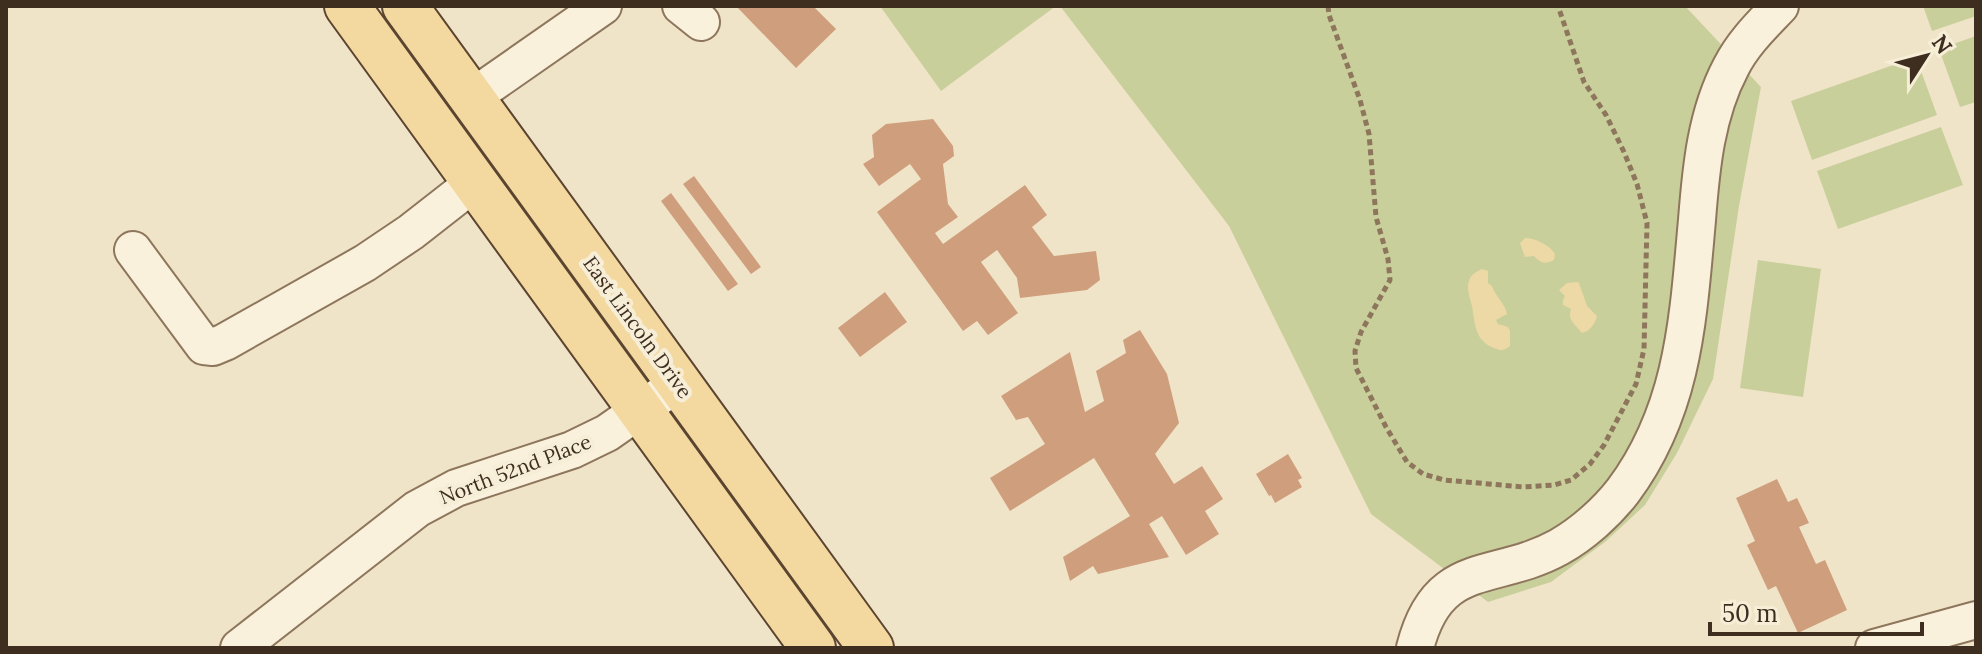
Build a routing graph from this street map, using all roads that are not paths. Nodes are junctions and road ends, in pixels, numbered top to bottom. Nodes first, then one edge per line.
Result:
1 (347, 6) edge
2 (405, 6) edge
3 (603, 6) edge
4 (1780, 6) edge
5 (471, 98) junction
6 (475, 182) junction
7 (133, 250) dead end
8 (680, 382) junction
9 (641, 409) junction
10 (1976, 620) edge
11 (242, 647) edge
12 (813, 648) edge
13 (871, 648) edge
14 (1415, 648) edge
15 (1874, 648) edge

1 - 6 main road
2 - 5 main road, East Lincoln Drive
3 - 5 street
4 - 14 street
5 - 8 main road, East Lincoln Drive
6 - 7 street
6 - 9 main road
8 - 9 street, North 52nd Place
8 - 13 main road, East Lincoln Drive
9 - 11 street, North 52nd Place
9 - 12 main road
10 - 15 street

